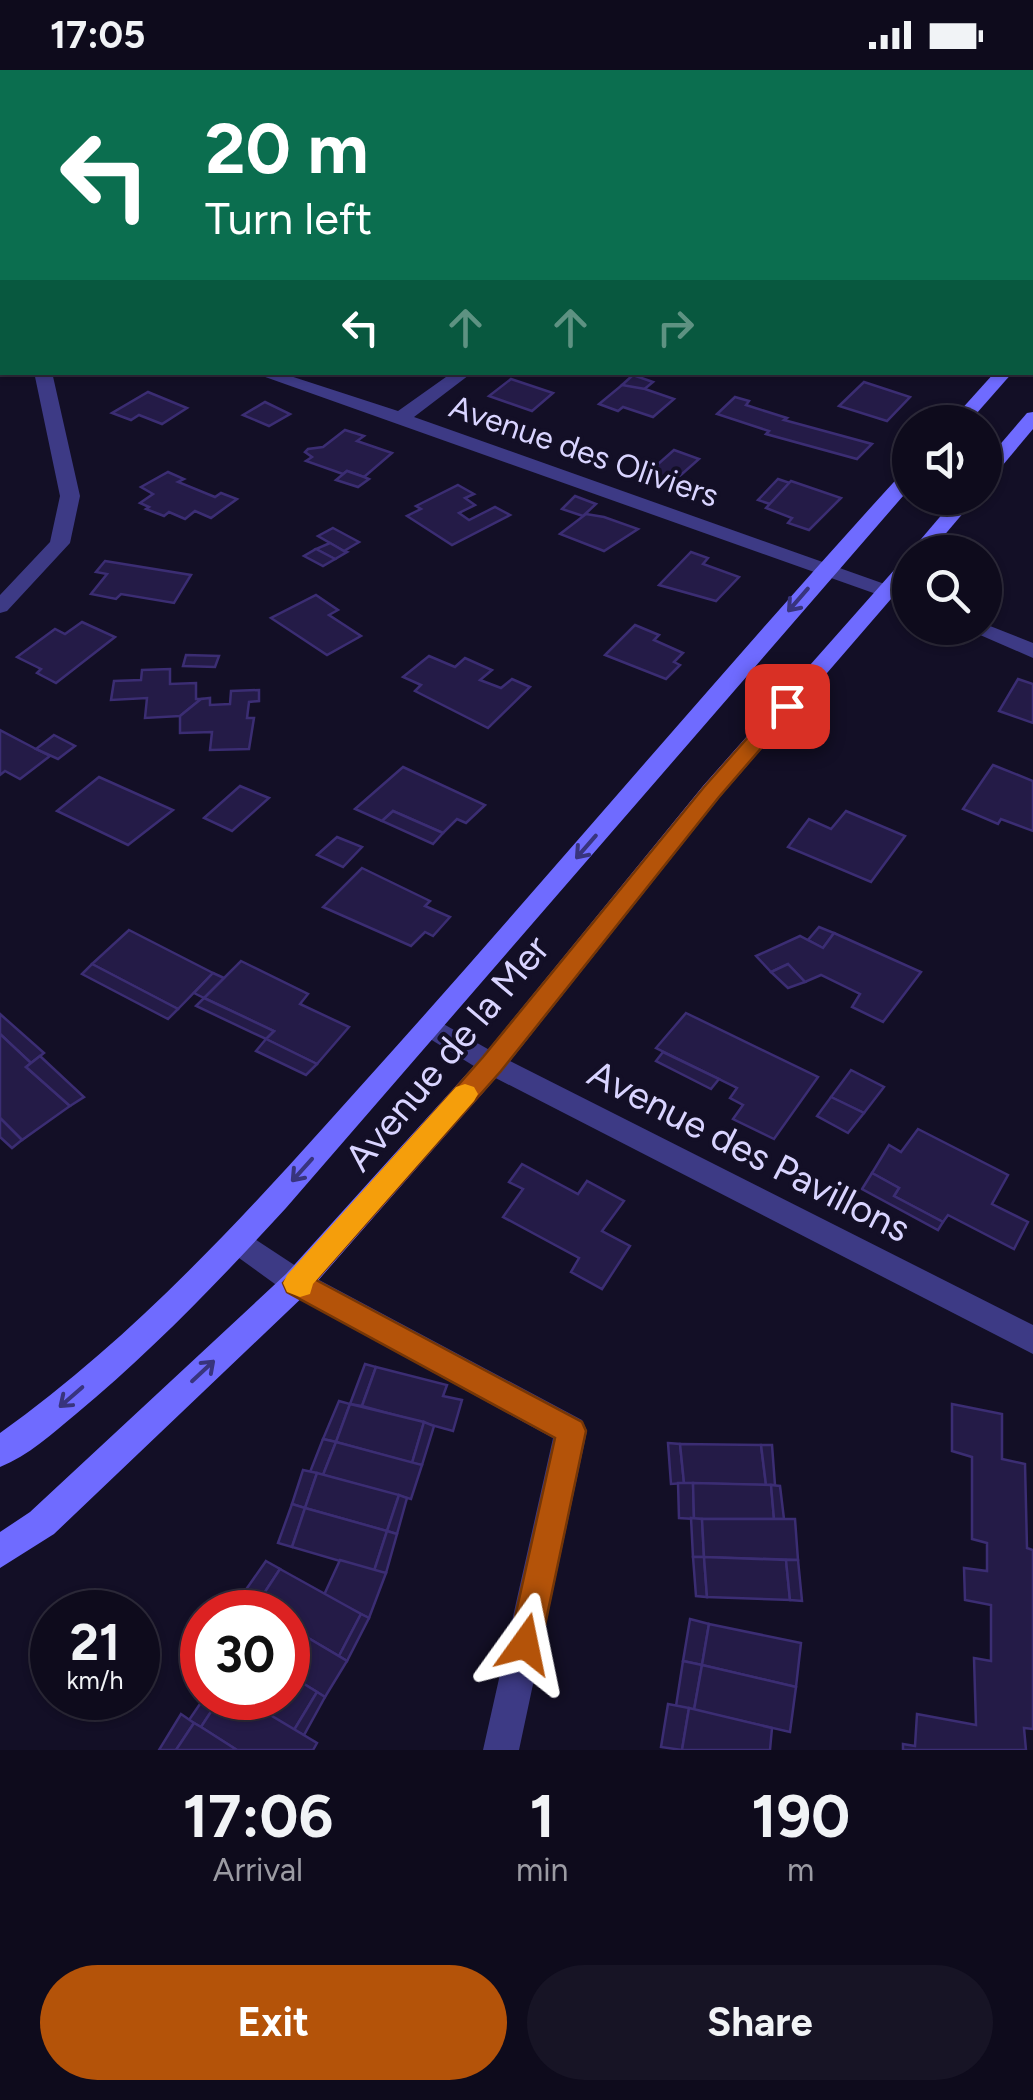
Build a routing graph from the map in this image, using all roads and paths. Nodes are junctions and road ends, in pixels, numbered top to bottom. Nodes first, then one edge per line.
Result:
1 (44, 375) edge
2 (267, 375) edge
3 (461, 375) edge
4 (1002, 375) edge
5 (975, 405) edge
6 (1033, 417) edge
7 (400, 418) junction
8 (1002, 454) edge
9 (892, 495) edge
10 (952, 515) edge
11 (934, 535) edge
12 (825, 568) junction
13 (892, 592) edge
14 (892, 602) edge
15 (0, 607) edge
16 (1002, 639) edge
17 (1033, 651) edge
18 (430, 1027) junction
19 (492, 1064) junction
20 (238, 1240) junction
21 (297, 1283) junction
22 (1033, 1340) edge
23 (0, 1452) edge
24 (0, 1552) edge
25 (501, 1750) edge

1 - 15 street
2 - 7 street, Avenue des Oliviers
3 - 7 street
4 - 5 street
6 - 8 street
7 - 12 street, Avenue des Oliviers
9 - 12 street, Avenue de la Mer
10 - 11 street
12 - 13 street, Avenue des Oliviers
12 -> 18 street, Avenue de la Mer
14 - 19 street, Avenue de la Mer
16 - 17 street
18 - 19 street, Avenue des Pavillons
18 -> 20 street, Avenue de la Mer
19 - 21 street, Avenue de la Mer
19 - 22 street, Avenue des Pavillons
20 - 21 street
20 -> 23 street, Avenue de la Mer
24 -> 21 street, Avenue de la Mer
21 - 25 street

